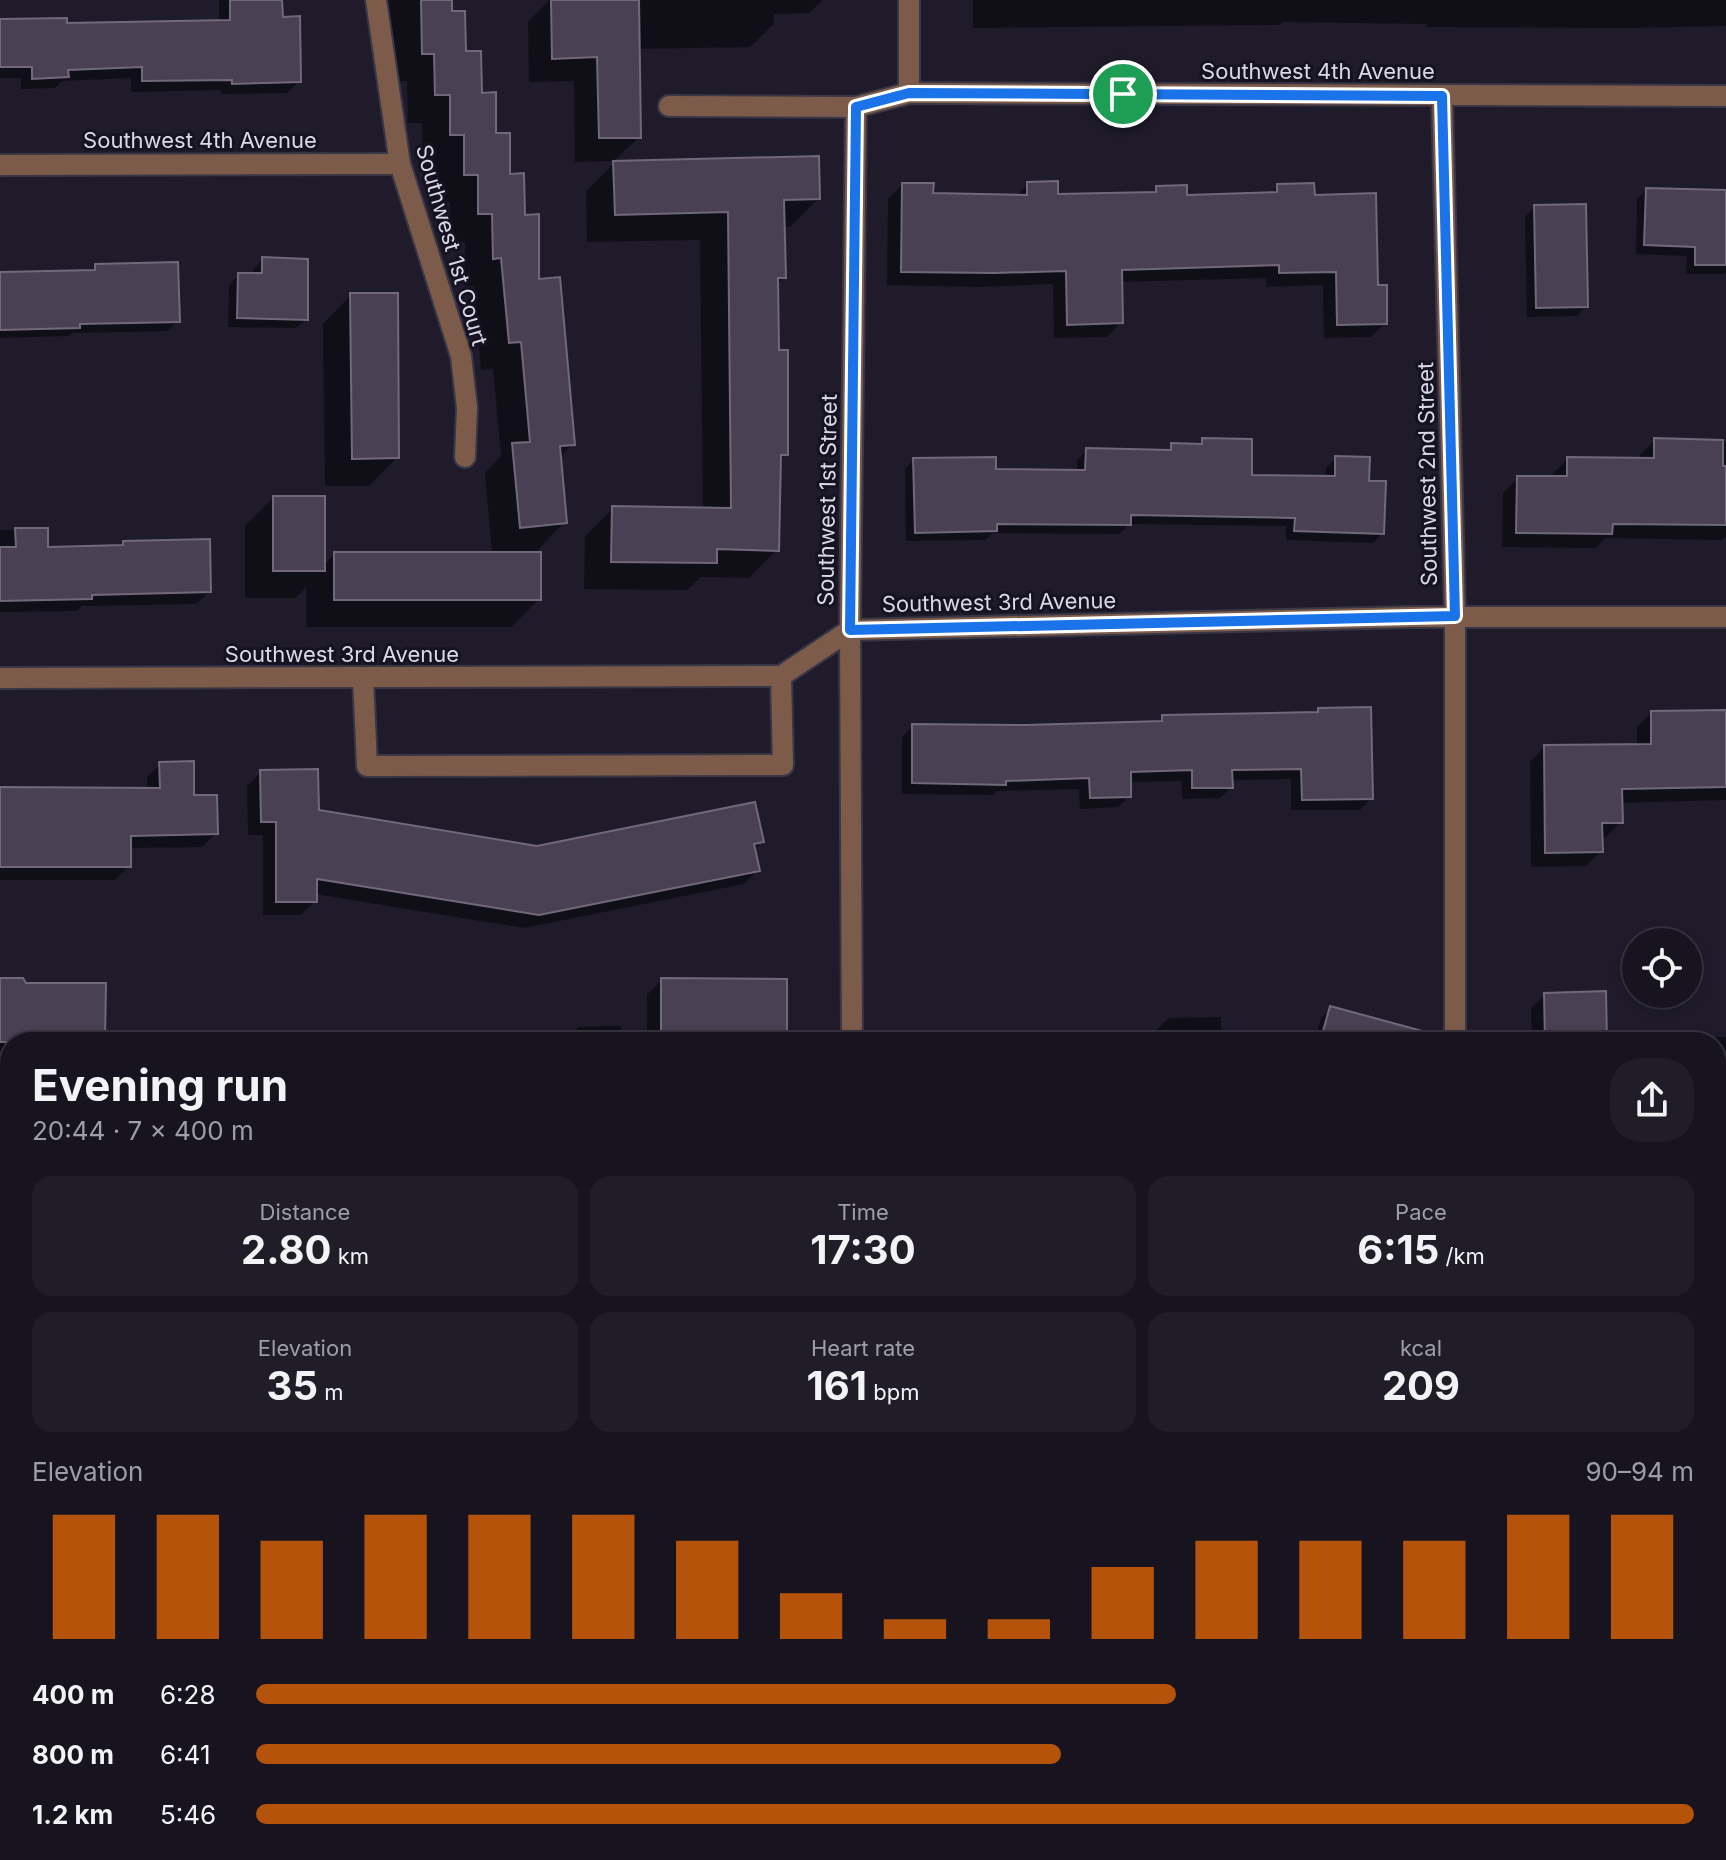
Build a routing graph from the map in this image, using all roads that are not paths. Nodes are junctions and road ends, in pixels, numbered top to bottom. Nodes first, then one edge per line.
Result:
1 (376, 0) edge
2 (909, 0) edge
3 (909, 93) junction
4 (1442, 96) junction
5 (1726, 96) edge
6 (669, 106) dead end
7 (856, 107) junction
8 (400, 164) junction
9 (0, 165) edge
10 (465, 457) dead end
11 (1455, 616) junction
12 (1726, 617) edge
13 (850, 630) junction
14 (781, 676) junction
15 (0, 678) edge
16 (363, 678) junction
17 (852, 1032) edge
18 (1455, 1032) edge

1 - 8 street, Southwest 1st Court
2 - 3 street
3 - 4 street, Southwest 4th Avenue
3 - 7 street
4 - 5 street, Southwest 4th Avenue
4 - 11 street, Southwest 2nd Street
6 - 7 street
7 - 13 street, Southwest 1st Street
8 - 9 street, Southwest 4th Avenue
8 - 10 street, Southwest 1st Court
11 - 12 street, Southwest 3rd Avenue
11 - 13 street, Southwest 3rd Avenue
11 - 18 street, Southwest 2nd Street
13 - 14 street
13 - 17 street, Southwest 1st Street
14 - 16 street, Southwest 3rd Avenue
14 - 16 street
15 - 16 street, Southwest 3rd Avenue

